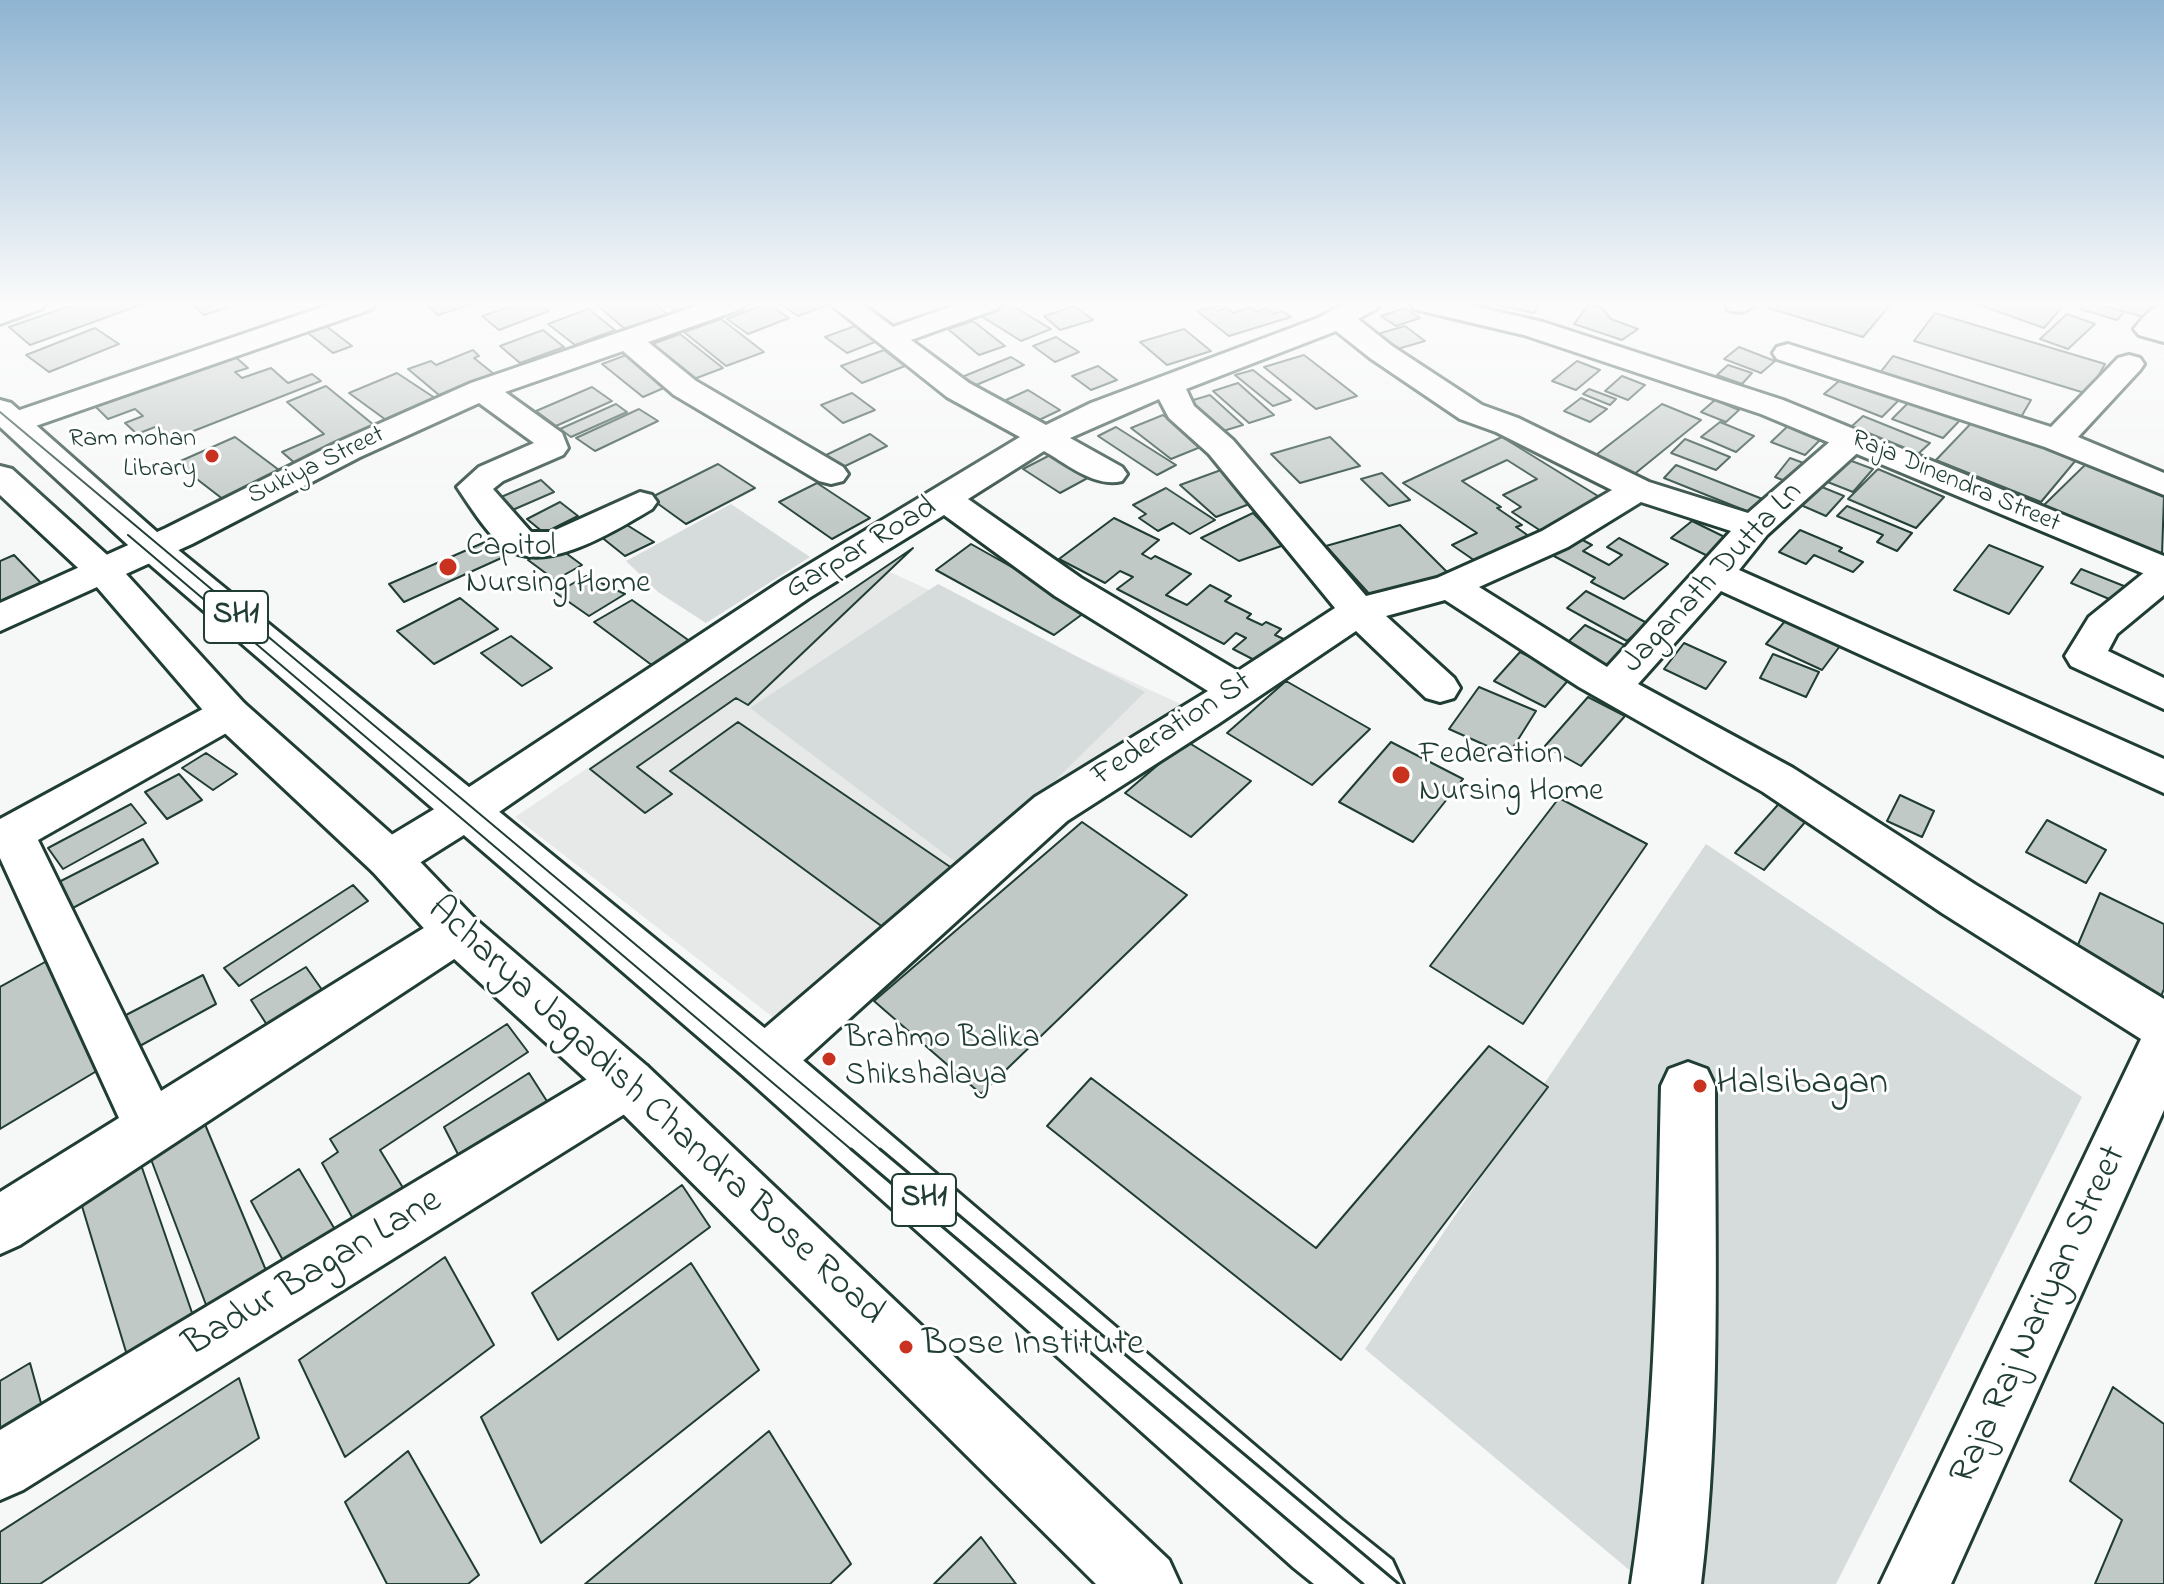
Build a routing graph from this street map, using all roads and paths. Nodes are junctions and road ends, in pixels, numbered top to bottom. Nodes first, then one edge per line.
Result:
1 (147, 377) edge
2 (519, 377) edge
3 (672, 377) edge
4 (941, 377) edge
5 (1186, 377) edge
6 (1418, 377) edge
7 (1681, 377) edge
8 (1862, 377) edge
9 (2117, 377) edge
10 (1168, 384) junction
11 (482, 390) junction
12 (8, 416) edge
13 (1042, 438) junction
14 (1853, 439) junction
15 (2057, 440) junction
16 (831, 474) dead end
17 (1110, 474) dead end
18 (0, 476) edge
19 (2164, 485) edge
20 (1637, 489) junction
21 (945, 499) junction
22 (640, 502) dead end
23 (1754, 527) junction
24 (153, 548) junction
25 (103, 571) junction
26 (2164, 573) edge
27 (1716, 574) junction
28 (1450, 586) junction
29 (1358, 611) junction
30 (0, 618) edge
31 (1612, 687) junction
32 (1440, 688) dead end
33 (1238, 690) junction
34 (2164, 695) edge
35 (229, 713) junction
36 (2164, 777) edge
37 (472, 815) junction
38 (6, 837) edge
39 (389, 859) junction
40 (457, 932) junction
41 (2164, 1026) edge
42 (2164, 1047) edge
43 (765, 1061) junction
44 (628, 1083) junction
45 (1688, 1086) dead end
46 (151, 1128) junction
47 (0, 1225) edge
48 (0, 1467) edge
49 (1145, 1584) edge
50 (1368, 1584) edge
51 (1666, 1584) edge
52 (1915, 1584) edge

1 - 12 street
2 - 11 street, Sukiya Street
3 - 16 street
4 - 13 street
5 - 10 street, Garpar Road
6 - 20 street
7 - 14 street, Raja Dinendra Street
8 - 15 street
9 - 15 street
10 - 13 street, Garpar Road
10 - 29 street
11 - 22 street
11 - 24 street, Sukiya Street
12 - 24 street, SH1
13 - 17 street
13 - 21 street, Garpar Road
14 - 23 street, Jaganath Dutta Ln
14 - 26 street, Raja Dinendra Street
15 - 19 street
18 - 25 street, SH1
20 - 23 street
20 - 28 street, Federation St
21 - 33 street
21 - 37 street, Garpar Road
23 - 27 street, Jaganath Dutta Ln
24 - 25 street, Sukiya Street
24 - 37 street, SH1
25 - 30 street, Sukiya Street
25 - 35 street, SH1
26 - 34 street
27 - 31 street, Jaganath Dutta Ln
27 - 36 street
28 - 29 street, Federation St
28 - 31 street
29 - 32 street
29 - 33 street, Federation St
31 - 41 street
33 - 43 street, Federation St
35 - 38 street
35 - 39 street, Acharya Jagadish Chandra Bose Road
37 - 39 street, Garpar Road
37 - 43 street, SH1
38 - 46 street
39 - 40 street, Acharya Jagadish Chandra Bose Road
40 - 44 street, Acharya Jagadish Chandra Bose Road
40 - 46 street
42 - 52 street, Raja Raj Nariyan Street
43 - 50 street, SH1
44 - 48 street, Badur Bagan Lane
44 - 49 street, Acharya Jagadish Chandra Bose Road
45 - 51 street
46 - 47 street

